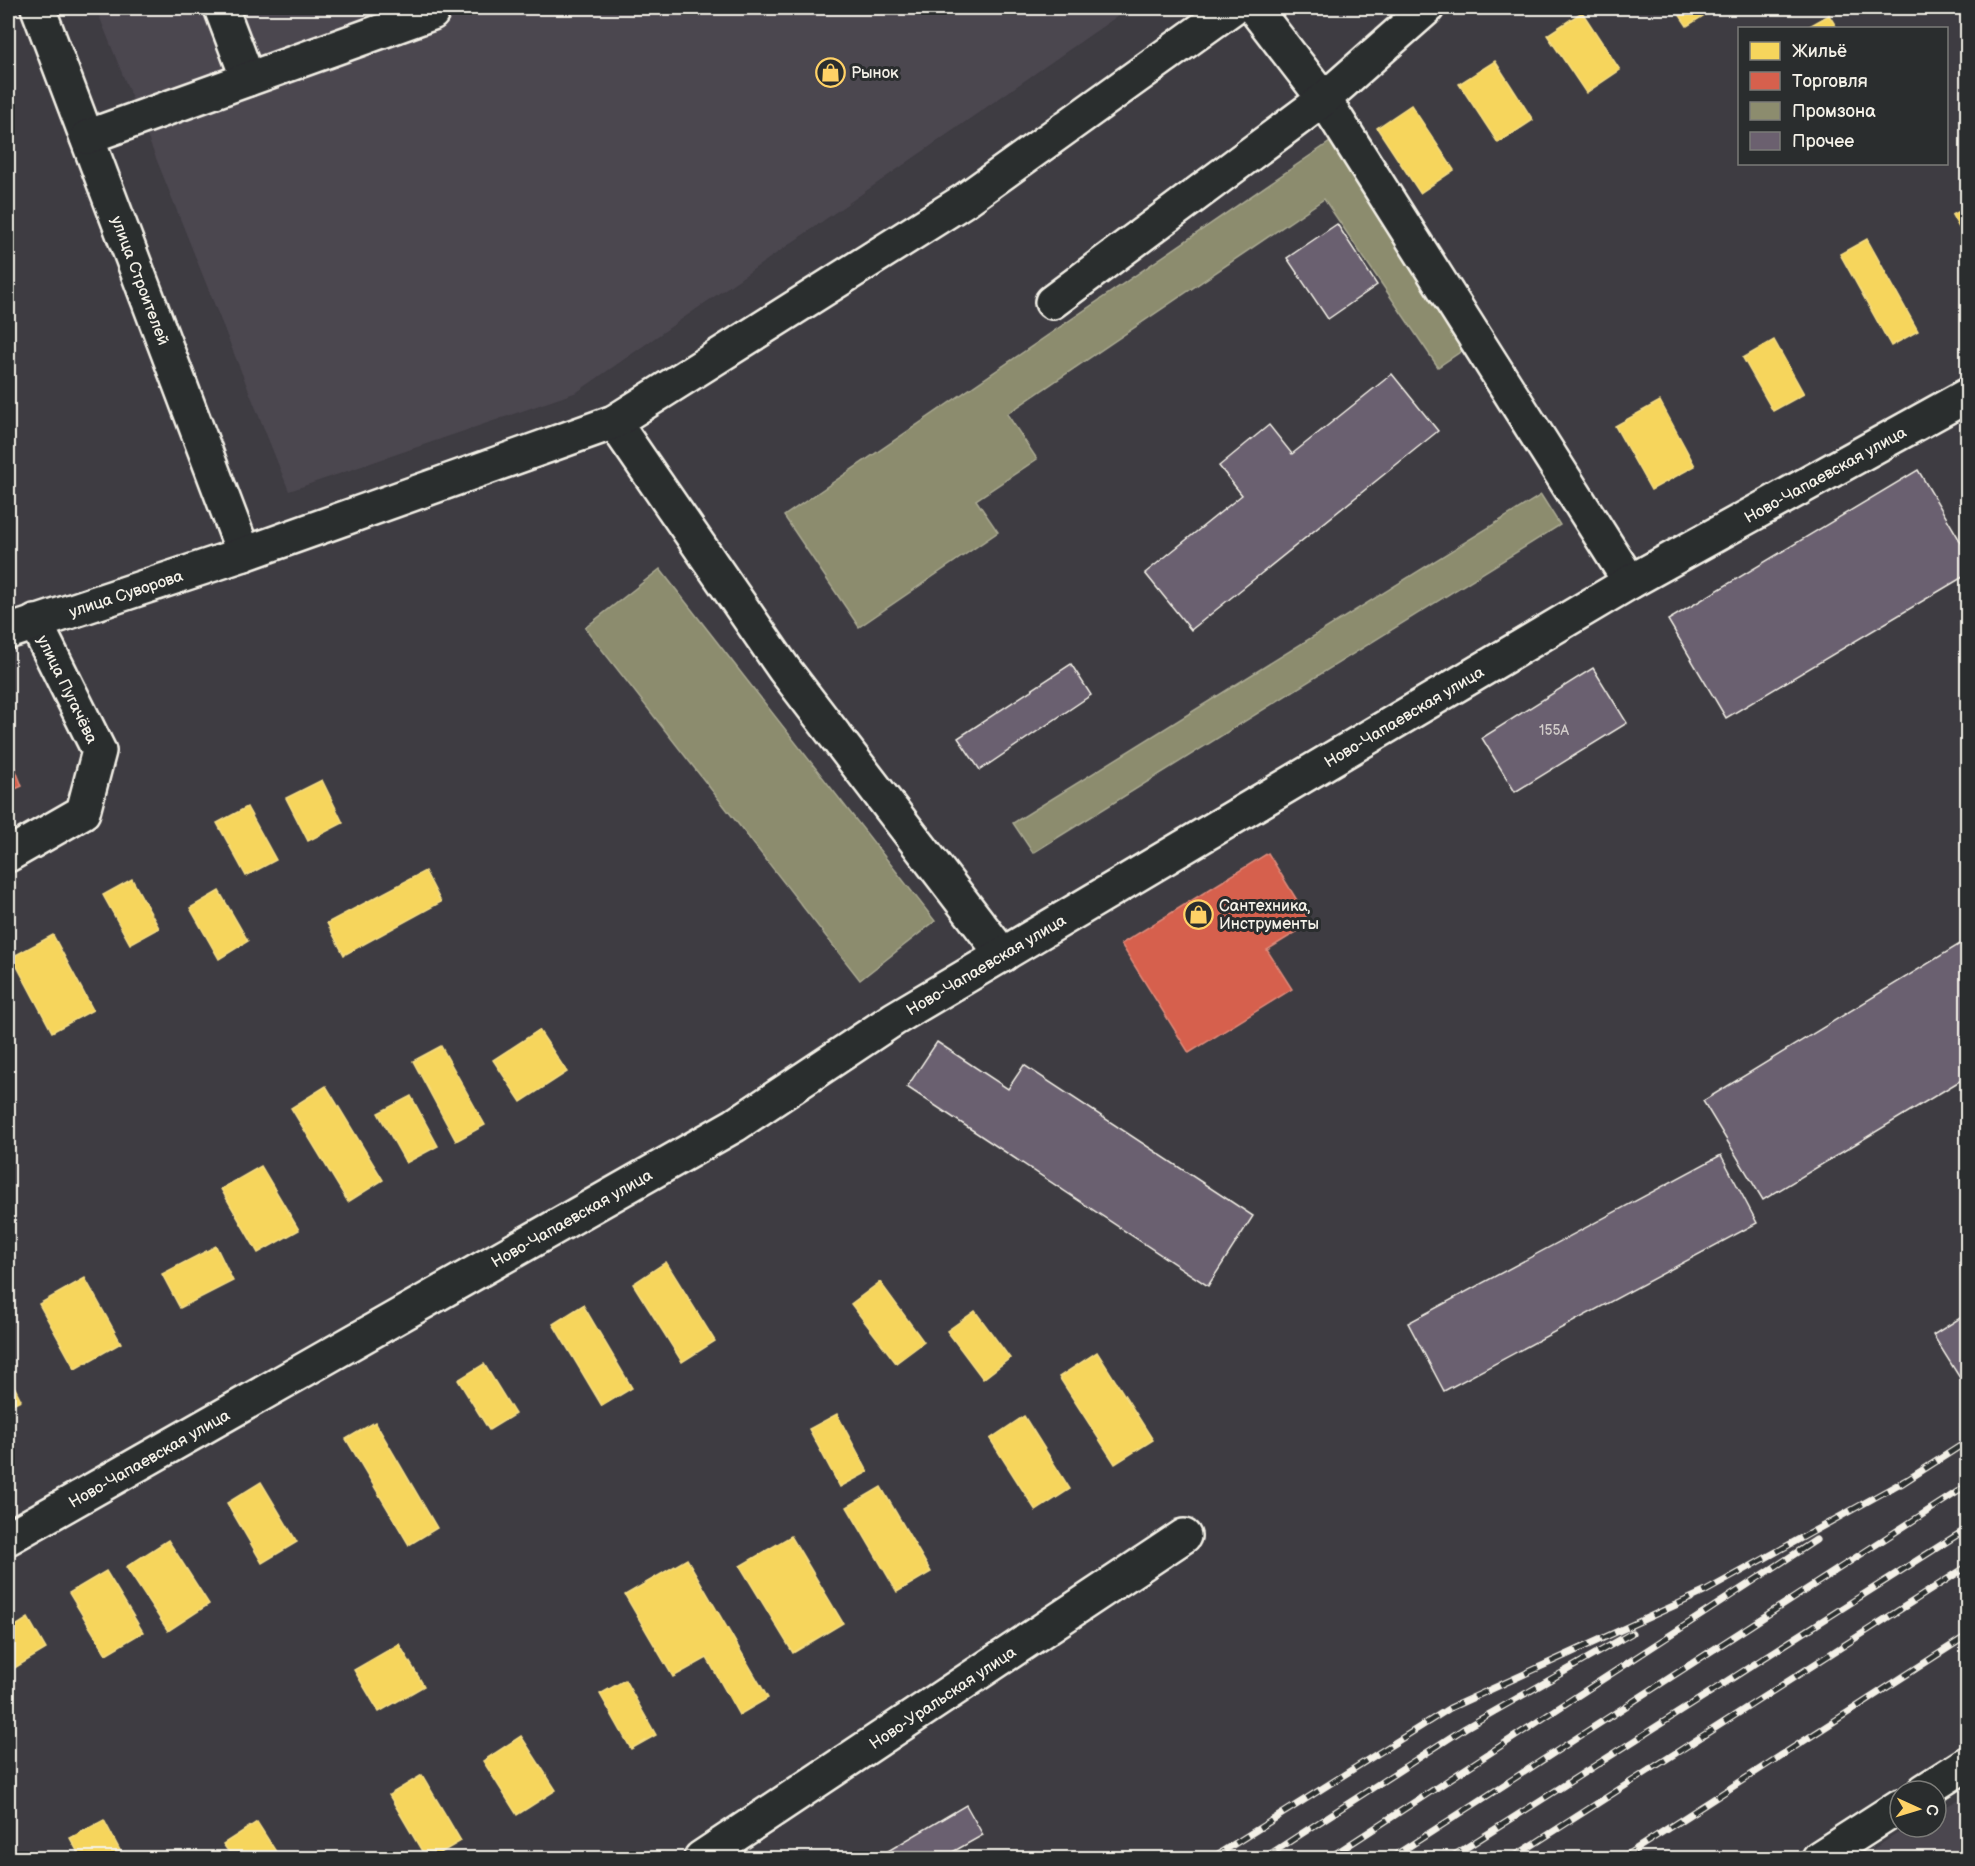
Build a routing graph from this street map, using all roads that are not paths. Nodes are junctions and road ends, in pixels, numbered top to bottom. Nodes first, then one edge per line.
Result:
1 (38, 8) edge
2 (221, 8) edge
3 (1232, 8) edge
4 (1254, 8) edge
5 (1427, 8) edge
6 (432, 13) dead end
7 (248, 79) junction
8 (1324, 99) junction
9 (87, 137) junction
10 (1052, 302) dead end
11 (1968, 394) edge
12 (614, 422) junction
13 (244, 554) junction
14 (1630, 582) junction
15 (21, 627) edge
16 (8, 855) edge
17 (1003, 955) junction
18 (1184, 1536) dead end
19 (8, 1538) edge
20 (1968, 1763) edge
21 (1943, 1779) edge
22 (1888, 1814) edge
23 (700, 1858) edge
24 (1819, 1858) edge

1 - 9 street, улица Строителей
2 - 7 street
3 - 12 street, улица Суворова
4 - 8 street
5 - 8 street
6 - 7 street
7 - 9 street
8 - 10 street
8 - 14 street
9 - 13 street, улица Строителей
11 - 14 street, Ново-Чапаевская улица
12 - 13 street, улица Суворова
12 - 17 street
13 - 15 street, улица Суворова
14 - 17 street, Ново-Чапаевская улица
15 - 16 street, улица Пугачёва
17 - 19 street, Ново-Чапаевская улица
18 - 23 street, Ново-Уральская улица
20 - 21 street
22 - 24 street

